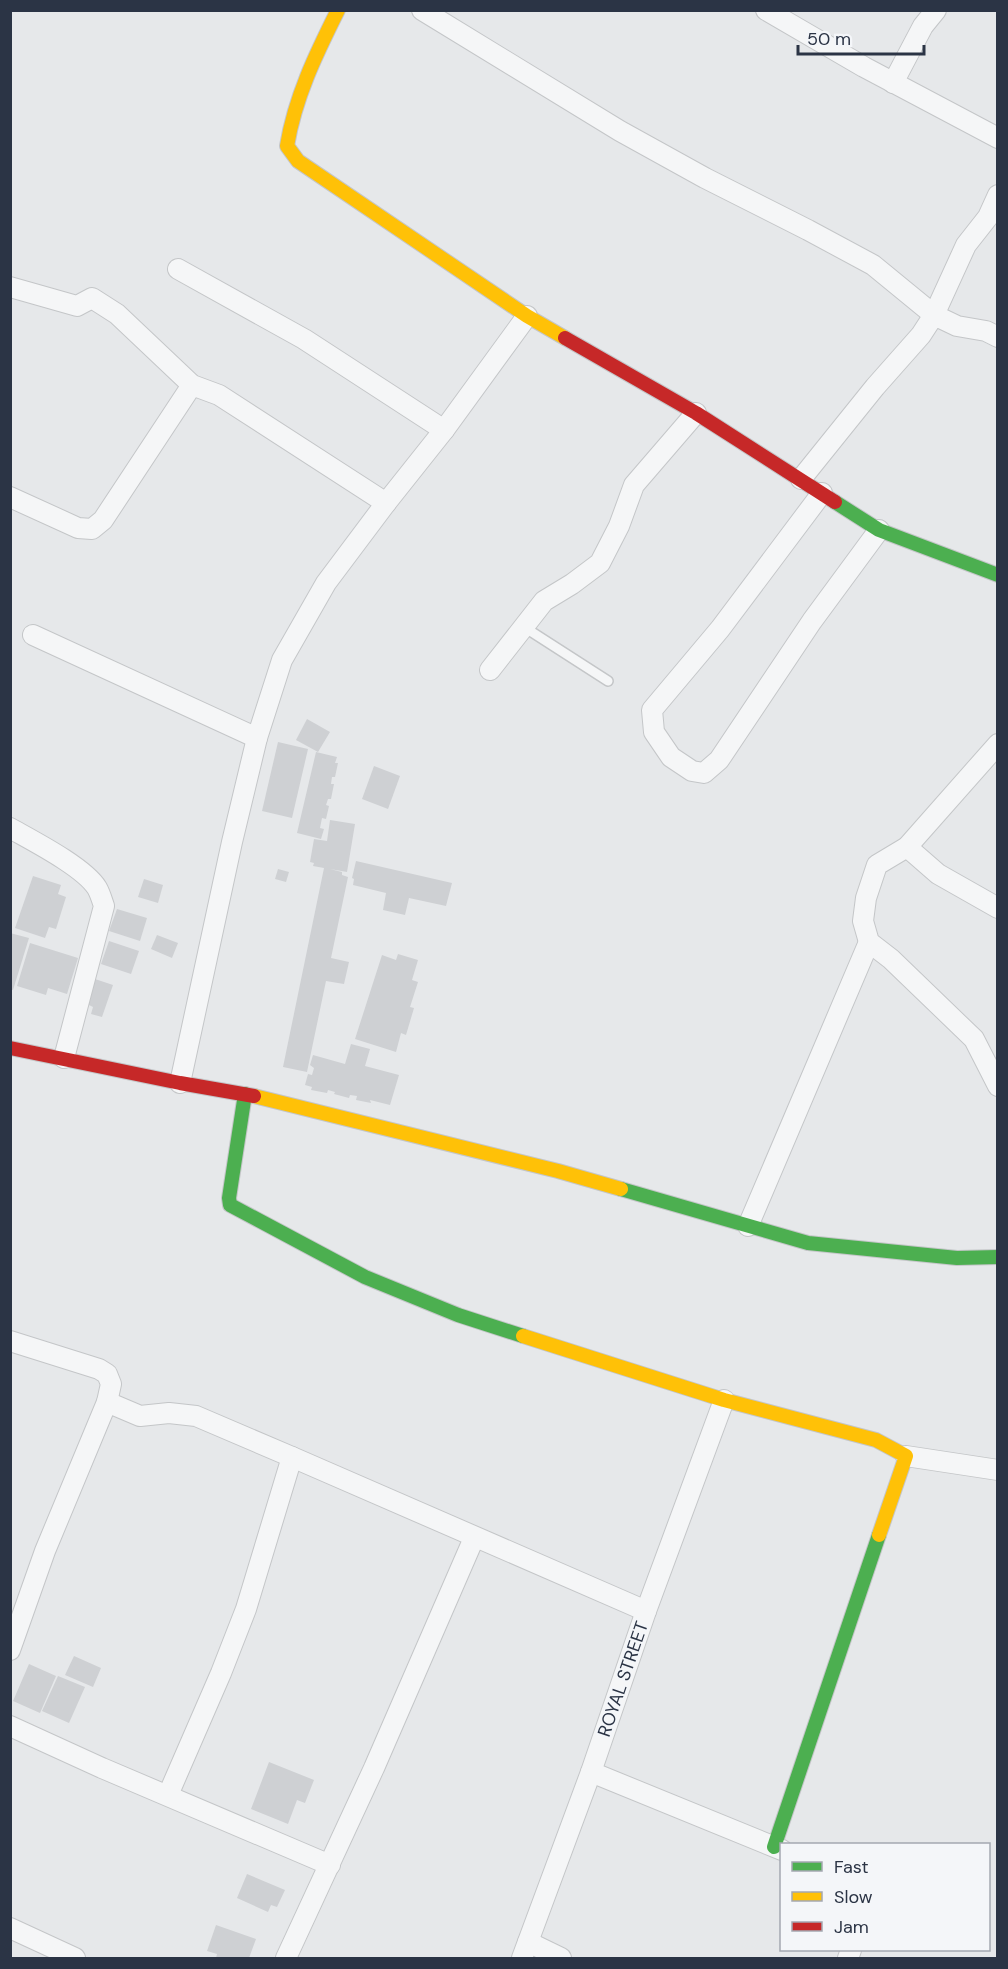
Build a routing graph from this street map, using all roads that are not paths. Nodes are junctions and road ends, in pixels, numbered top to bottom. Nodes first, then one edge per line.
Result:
1 (338, 10) edge
2 (422, 10) edge
3 (766, 10) edge
4 (936, 10) edge
5 (893, 82) junction
6 (998, 138) edge
7 (998, 195) edge
8 (178, 269) dead end
9 (10, 287) edge
10 (934, 315) junction
11 (527, 316) junction
12 (998, 337) edge
13 (192, 385) junction
14 (696, 413) junction
15 (444, 430) junction
16 (801, 479) junction
17 (822, 493) junction
18 (10, 497) edge
19 (386, 503) junction
20 (879, 530) junction
21 (998, 574) edge
22 (524, 627) junction
23 (33, 635) dead end
24 (490, 670) dead end
25 (608, 681) dead end
26 (257, 738) junction
27 (998, 744) edge
28 (10, 828) edge
29 (907, 847) junction
30 (998, 908) edge
31 (869, 942) junction
32 (10, 1048) edge
33 (64, 1058) junction
34 (180, 1083) junction
35 (998, 1086) edge
36 (245, 1094) junction
37 (748, 1226) junction
38 (998, 1257) edge
39 (10, 1341) edge
40 (724, 1400) junction
41 (107, 1402) junction
42 (906, 1456) junction
43 (292, 1457) junction
44 (998, 1470) edge
45 (474, 1538) junction
46 (646, 1611) junction
47 (10, 1650) edge
48 (10, 1726) edge
49 (591, 1773) junction
50 (168, 1795) junction
51 (778, 1848) edge
52 (330, 1865) junction
53 (10, 1928) edge
54 (525, 1950) edge
55 (75, 1959) edge
56 (286, 1959) edge
57 (561, 1959) edge

1 - 11 street
2 - 10 street
3 - 5 street
4 - 5 street
5 - 6 street
7 - 10 street
8 - 15 street
9 - 13 street
10 - 12 street
10 - 16 street
11 - 14 street
11 - 15 street
13 - 18 street
13 - 19 street
14 - 16 street
14 - 22 street
15 - 19 street
16 - 17 street
17 - 20 street
17 - 20 street
19 - 26 street
20 - 21 street
22 - 24 street
22 - 25 lane
23 - 26 street
26 - 34 street
27 - 29 street
28 - 33 street
29 - 30 street
29 - 31 street
31 - 35 street
31 - 37 street
32 - 33 street
33 - 34 street
34 - 36 street
36 - 37 street
36 - 40 street
37 - 38 street
39 - 41 street
40 - 42 street
40 - 46 street, ROYAL STREET
41 - 43 street
41 - 47 street
42 - 44 street
42 - 51 street
43 - 45 street
43 - 50 street
45 - 46 street
45 - 52 street
46 - 49 street, ROYAL STREET
48 - 50 street
49 - 51 street
49 - 54 street, ROYAL STREET
50 - 52 street
52 - 56 street
53 - 55 street
54 - 57 street

